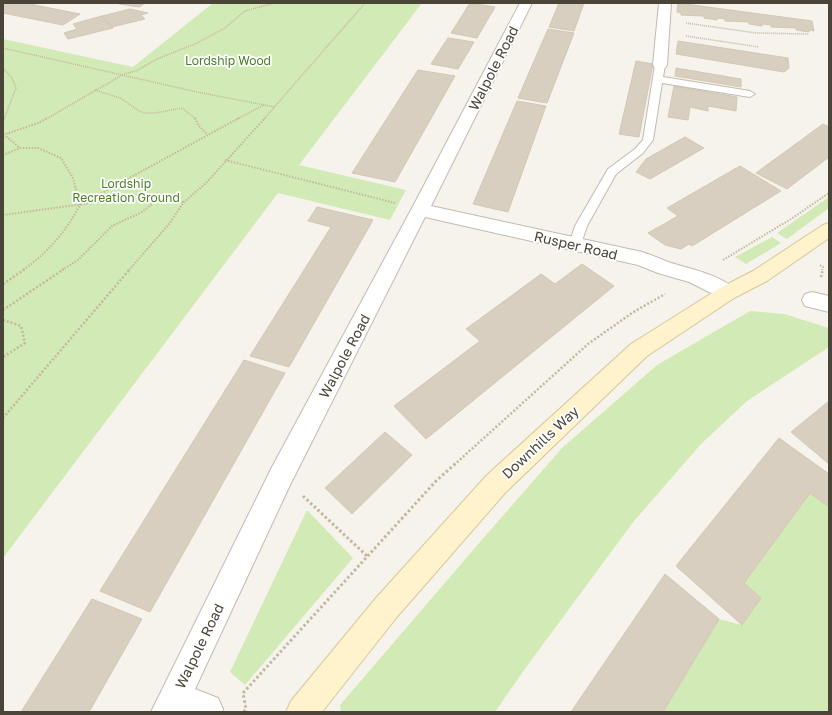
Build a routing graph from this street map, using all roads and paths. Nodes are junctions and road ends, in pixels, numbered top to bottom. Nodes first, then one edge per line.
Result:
1 (275, 3) edge
2 (365, 3) edge
3 (526, 3) edge
4 (665, 3) edge
5 (664, 19) junction
6 (662, 32) junction
7 (809, 34) dead end
8 (759, 47) dead end
9 (3, 48) edge
10 (660, 65) joint
11 (3, 68) edge
12 (124, 74) junction
13 (657, 79) junction
14 (95, 90) junction
15 (750, 94) dead end
16 (264, 105) junction
17 (275, 107) junction
18 (3, 120) edge
19 (207, 134) junction
20 (3, 136) edge
21 (20, 148) junction
22 (3, 155) edge
23 (225, 160) junction
24 (157, 200) junction
25 (184, 202) junction
26 (80, 205) junction
27 (420, 210) junction
28 (3, 215) edge
29 (829, 229) edge
30 (575, 244) junction
31 (3, 284) edge
32 (727, 293) junction
33 (3, 310) edge
34 (3, 320) edge
35 (3, 357) edge
36 (3, 418) edge
37 (281, 476) junction
38 (367, 556) dead end
39 (170, 705) edge
40 (207, 709) dead end
41 (302, 712) edge

1 - 12 path
2 - 17 path
3 - 27 street, Walpole Road
4 - 5 street
5 - 6 street
5 - 7 path
6 - 8 path
6 - 10 street
9 - 12 path
10 - 13 lane
11 - 18 path
12 - 14 path
12 - 16 path
13 - 15 lane
13 - 30 lane
14 - 19 path
14 - 20 path
16 - 17 path
16 - 19 path
17 - 23 path
19 - 26 path
20 - 21 path
21 - 22 path
21 - 26 path
23 - 25 path
23 - 27 path
24 - 25 path
24 - 26 path
24 - 33 path
25 - 36 path
26 - 28 path
26 - 31 path
27 - 30 street, Rusper Road
27 - 37 street, Walpole Road
29 - 32 main road, Downhills Way
30 - 32 street, Rusper Road
32 - 41 main road, Downhills Way
34 - 35 path
37 - 38 path
37 - 39 street, Walpole Road
39 - 40 street

